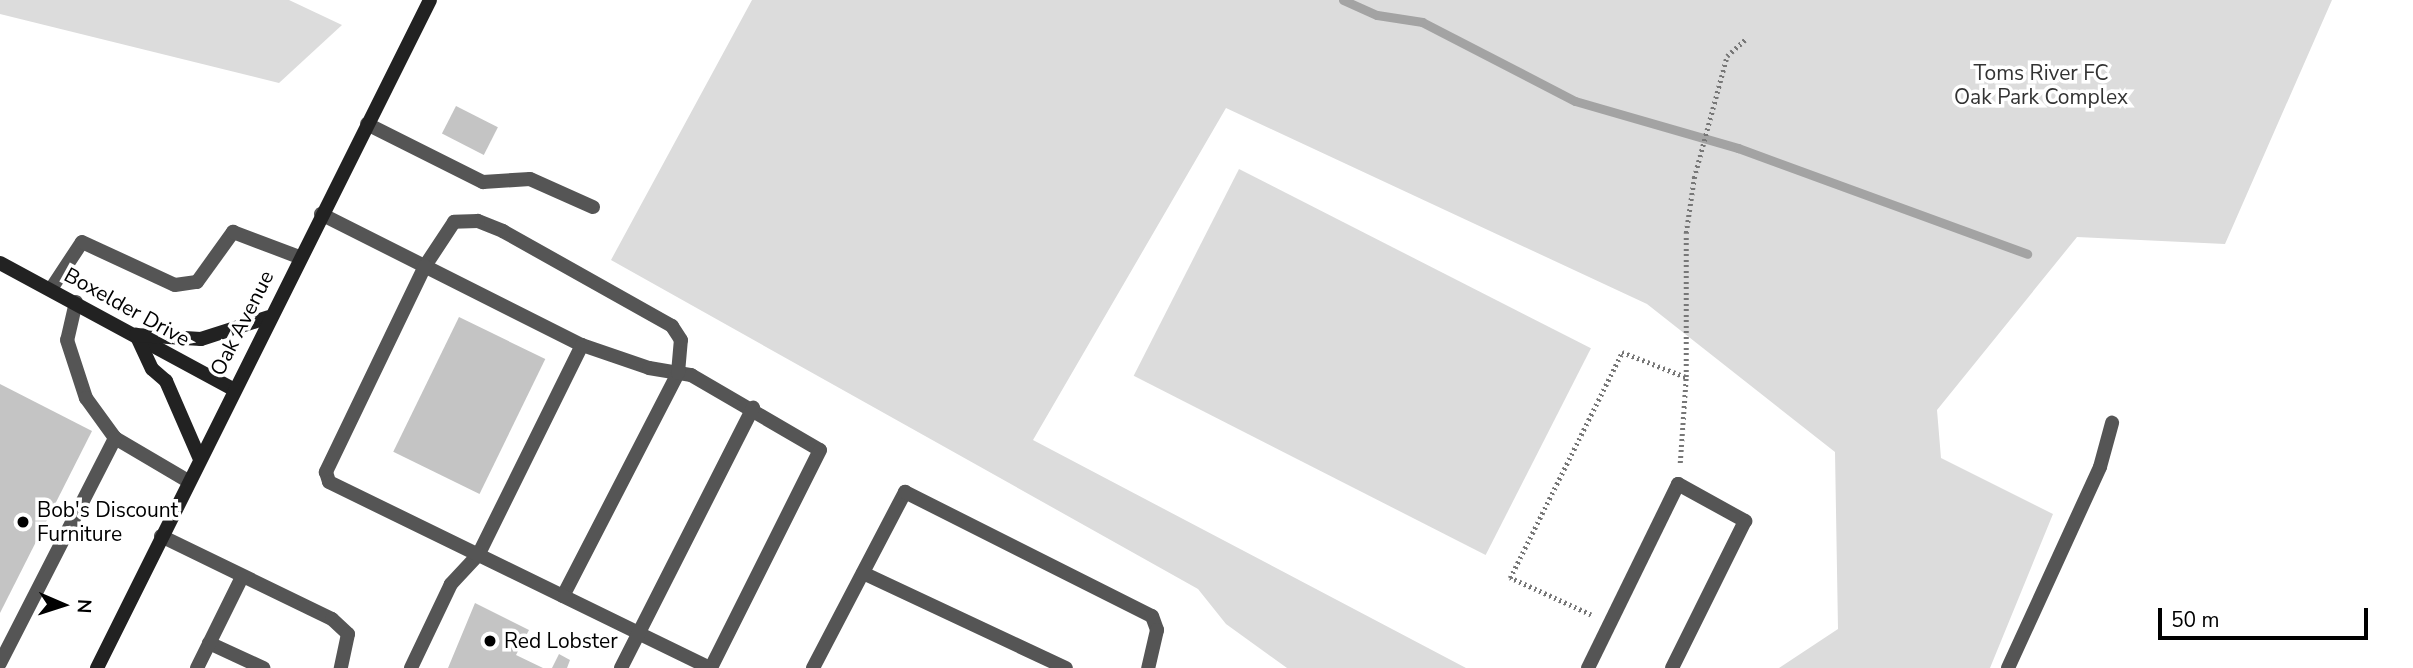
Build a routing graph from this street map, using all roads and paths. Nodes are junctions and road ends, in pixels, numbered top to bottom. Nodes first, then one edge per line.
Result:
1 (430, 0) edge
2 (1745, 39) dead end
3 (367, 124) junction
4 (593, 207) dead end
5 (321, 214) junction
6 (299, 257) junction
7 (0, 263) edge
8 (425, 266) junction
9 (51, 289) junction
10 (76, 302) junction
11 (269, 317) junction
12 (136, 335) junction
13 (582, 345) junction
14 (678, 373) junction
15 (1686, 377) junction
16 (233, 389) junction
17 (753, 408) junction
18 (2112, 423) dead end
19 (115, 438) junction
20 (200, 457) junction
21 (188, 481) junction
22 (1678, 484) junction
23 (161, 536) junction
24 (478, 555) junction
25 (863, 573) junction
26 (242, 577) junction
27 (563, 596) junction
28 (1610, 623) junction
29 (638, 633) junction
30 (209, 643) junction
31 (0, 663) edge
32 (97, 668) edge
33 (197, 668) edge
34 (263, 668) edge
35 (341, 668) edge
36 (411, 668) edge
37 (621, 668) edge
38 (710, 668) edge
39 (813, 668) edge
40 (1066, 668) edge
41 (1149, 668) edge
42 (1588, 668) edge
43 (1672, 668) edge
44 (2008, 668) edge

1 - 3 street, Oak Avenue
2 - 15 path
3 - 4 lane
3 - 5 street, Oak Avenue
5 - 6 street, Oak Avenue
5 - 8 lane
6 - 9 lane
6 - 11 street, Oak Avenue
7 - 9 street, Boxelder Drive
8 - 13 lane
8 - 14 lane
8 - 24 lane
9 - 10 street, Boxelder Drive
10 - 12 street, Boxelder Drive
10 - 19 lane
11 - 12 street
11 - 16 street, Oak Avenue
12 - 16 street, Boxelder Drive
12 - 20 street
13 - 14 lane
13 - 24 lane
14 - 17 lane
14 - 27 lane
15 - 22 path
15 - 28 path
16 - 20 street, Oak Avenue
17 - 29 lane
17 - 38 lane
18 - 44 lane
19 - 21 lane
19 - 31 lane
20 - 21 street, Oak Avenue
21 - 23 street, Oak Avenue
22 - 28 lane
22 - 43 lane
23 - 26 lane
23 - 32 street, Oak Avenue
24 - 27 lane
24 - 36 lane
25 - 39 lane
25 - 40 lane
25 - 41 lane
26 - 30 lane
26 - 35 lane
27 - 29 lane
28 - 42 lane
29 - 37 lane
29 - 38 lane
30 - 33 lane
30 - 34 lane

